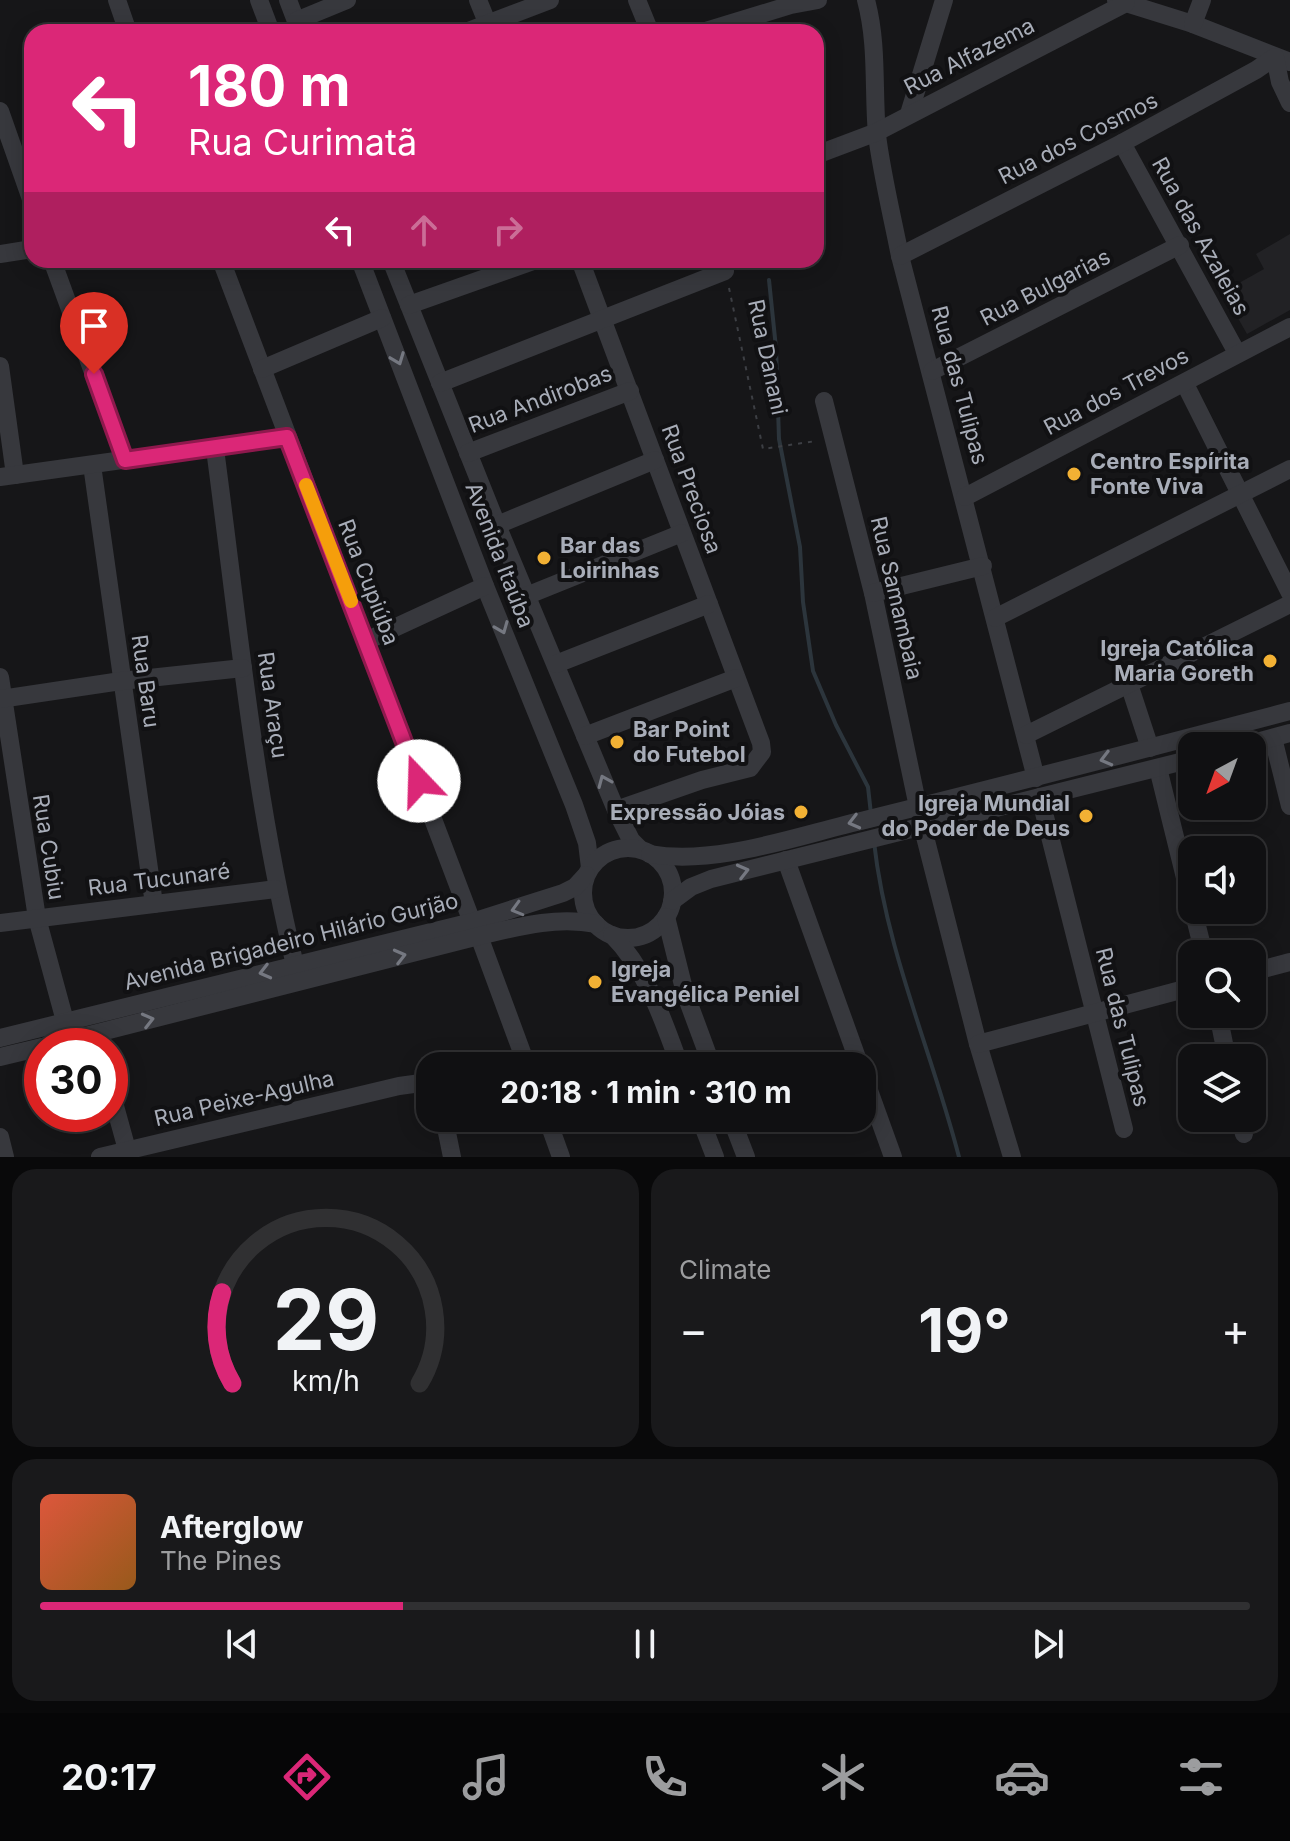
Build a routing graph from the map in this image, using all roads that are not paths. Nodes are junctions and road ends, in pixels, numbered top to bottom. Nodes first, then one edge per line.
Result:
1 (117, 0) edge
2 (259, 0) edge
3 (288, 0) edge
4 (347, 0) edge
5 (478, 0) edge
6 (550, 0) edge
7 (637, 0) edge
8 (818, 0) edge
9 (866, 0) edge
10 (944, 0) edge
11 (1202, 0) edge
12 (1121, 2) edge
13 (125, 24) edge
14 (268, 24) edge
15 (297, 24) edge
16 (302, 24) edge
17 (489, 24) edge
18 (497, 24) edge
19 (647, 24) edge
20 (731, 24) edge
21 (1193, 24) junction
22 (1282, 60) edge
23 (1290, 103) edge
24 (0, 111) edge
25 (909, 114) junction
26 (877, 132) junction
27 (4, 133) edge
28 (1122, 143) junction
29 (824, 152) edge
30 (24, 182) edge
31 (1180, 245) junction
32 (24, 250) edge
33 (0, 254) edge
34 (900, 256) junction
35 (55, 268) edge
36 (224, 268) edge
37 (363, 268) edge
38 (394, 268) edge
39 (513, 268) edge
40 (583, 268) edge
41 (725, 271) road end
42 (409, 305) junction
43 (382, 318) junction
44 (603, 321) junction
45 (1290, 327) edge
46 (1237, 353) junction
47 (0, 366) edge
48 (262, 369) junction
49 (932, 371) junction
50 (440, 383) junction
51 (1185, 384) junction
52 (630, 391) junction
53 (824, 401) dead end
54 (287, 437) junction
55 (215, 449) junction
56 (468, 453) junction
57 (125, 460) junction
58 (655, 460) junction
59 (92, 465) junction
60 (1290, 469) edge
61 (8, 476) edge
62 (1239, 496) junction
63 (965, 497) junction
64 (497, 525) junction
65 (682, 533) junction
66 (983, 566) junction
67 (485, 586) junction
68 (873, 593) junction
69 (1290, 593) edge
70 (526, 596) junction
71 (709, 604) junction
72 (1290, 604) edge
73 (995, 618) junction
74 (366, 641) junction
75 (556, 664) junction
76 (243, 668) junction
77 (0, 677) edge
78 (736, 678) junction
79 (121, 681) junction
80 (1129, 684) junction
81 (2, 699) edge
82 (1290, 711) edge
83 (1026, 735) junction
84 (585, 736) junction
85 (1281, 736) edge
86 (1150, 748) junction
87 (1178, 763) edge
88 (1158, 768) junction
89 (1036, 778) junction
90 (1040, 797) junction
91 (1290, 806) edge
92 (616, 810) junction
93 (920, 816) junction
94 (1178, 850) edge
95 (645, 851) junction
96 (786, 860) junction
97 (588, 872) junction
98 (276, 889) junction
99 (154, 904) junction
100 (669, 909) junction
101 (37, 918) junction
102 (0, 923) edge
103 (596, 924) junction
104 (475, 929) junction
105 (612, 935) junction
106 (1290, 962) edge
107 (295, 965) junction
108 (1266, 968) edge
109 (1178, 991) edge
110 (1093, 1012) junction
111 (65, 1021) junction
112 (128, 1031) edge
113 (0, 1038) edge
114 (978, 1044) junction
115 (24, 1051) edge
116 (522, 1052) edge
117 (674, 1052) edge
118 (707, 1052) edge
119 (855, 1052) edge
120 (0, 1057) edge
121 (416, 1084) edge
122 (876, 1110) edge
123 (1124, 1129) dead end
124 (122, 1132) edge
125 (447, 1132) edge
126 (552, 1132) edge
127 (705, 1132) edge
128 (736, 1132) edge
129 (0, 1137) edge
130 (128, 1153) edge
131 (5, 1157) edge
132 (100, 1157) edge
133 (452, 1157) edge
134 (561, 1157) edge
135 (715, 1157) edge
136 (746, 1157) edge
137 (893, 1157) edge
138 (1012, 1157) edge

1 - 13 street
2 - 14 street
3 - 15 street
4 - 16 street
5 - 17 street
6 - 18 street
7 - 19 street
8 - 20 street
9 - 26 street, Rua das Tulipas
10 - 25 street
11 - 21 street
12 - 21 street
12 - 25 street, Rua Alfazema
21 - 22 street
22 - 23 street
22 - 28 street, Rua dos Cosmos
24 - 27 street
25 - 26 street, Rua Alfazema
26 - 29 street, Rua Alfazema
26 - 34 street, Rua das Tulipas
27 - 30 street
28 - 31 street, Rua das Azaleias
28 - 34 street, Rua dos Cosmos
31 - 46 street, Rua das Azaleias
31 - 49 street, Rua Bulgarias
32 - 33 street
34 - 49 street, Rua das Tulipas
35 - 57 street
36 - 48 street, Rua Cupiúba
37 - 43 street, Avenida Itaúba
38 - 42 street, Avenida Itaúba
39 - 42 street
40 - 44 street, Rua Preciosa
41 - 44 street
42 - 50 street, Avenida Itaúba
43 - 48 street
43 -> 67 street, Avenida Itaúba
44 - 50 street
44 - 52 street, Rua Preciosa
45 - 46 street, Rua dos Trevos
46 - 51 street, Rua dos Trevos
47 - 61 street
48 - 54 street, Rua Cupiúba
49 - 63 street, Rua das Tulipas
50 - 56 street, Avenida Itaúba
51 - 62 street
51 - 63 street, Rua dos Trevos
52 - 56 street, Rua Andirobas
52 - 58 street, Rua Preciosa
53 - 68 street, Rua Samambaia
54 - 55 street
54 - 74 street, Rua Cupiúba
55 - 57 street
55 - 76 street, Rua Araçu
56 - 64 street, Avenida Itaúba
57 - 59 street
58 - 64 street
58 - 65 street, Rua Preciosa
59 - 61 street
59 - 79 street, Rua Baru
60 - 62 street
62 - 69 street
62 - 73 street
63 - 66 street, Rua das Tulipas
64 - 70 street, Avenida Itaúba
65 - 70 street
65 - 71 street, Rua Preciosa
66 - 68 street
66 - 73 street, Rua das Tulipas
67 - 74 street
67 -> 97 street, Avenida Itaúba
68 - 93 street, Rua Samambaia
70 - 75 street, Avenida Itaúba
71 - 75 street
71 - 78 street, Rua Preciosa
72 - 80 street
73 - 83 street, Rua das Tulipas
74 - 104 street, Rua Cupiúba
75 - 84 street, Avenida Itaúba
76 - 79 street
76 - 98 street, Rua Araçu
77 - 81 street, Rua Cubiu
78 - 84 street
78 - 92 street, Rua Preciosa
79 - 81 street
79 - 99 street, Rua Baru
80 - 83 street
80 - 86 street
81 - 101 street, Rua Cubiu
82 - 86 street
83 - 89 street, Rua das Tulipas
92 -> 84 street, Avenida Itaúba
85 - 91 street
86 -> 89 street
87 - 88 street
88 - 90 street
88 - 94 street
89 - 93 street
90 - 93 street
90 - 110 street, Rua das Tulipas
92 - 95 street, Avenida Itaúba
93 -> 95 street
93 - 96 street
93 - 114 street, Rua Samambaia
95 - 97 street
95 - 100 street
100 -> 96 street
96 - 119 street
97 - 103 street
97 -> 104 street, Avenida Brigadeiro Hilário Gurjão
98 - 99 street, Rua Tucunaré
98 - 107 street, Rua Araçu
99 - 101 street, Rua Tucunaré
100 - 105 street
100 - 118 street
101 - 102 street, Rua Tucunaré
101 - 111 street, Rua Cubiu
103 - 104 street, Avenida Brigadeiro Hilário Gurjão
103 - 105 street
104 - 107 street, Avenida Brigadeiro Hilário Gurjão
112 -> 104 street, Avenida Brigadeiro Hilário Gurjão
104 - 116 street, Rua Cupiúba
105 - 117 street
106 - 108 street
107 -> 111 street, Avenida Brigadeiro Hilário Gurjão
109 - 110 street
110 - 114 street
110 - 123 street, Rua das Tulipas
111 - 113 street, Avenida Brigadeiro Hilário Gurjão
114 - 138 street, Rua Samambaia
115 - 120 street, Avenida Brigadeiro Hilário Gurjão
121 - 130 street, Rua Peixe-Agulha
122 - 137 street
124 - 130 street
125 - 133 street
126 - 134 street
127 - 135 street
128 - 136 street
129 - 131 street
130 - 132 street, Rua Peixe-Agulha

